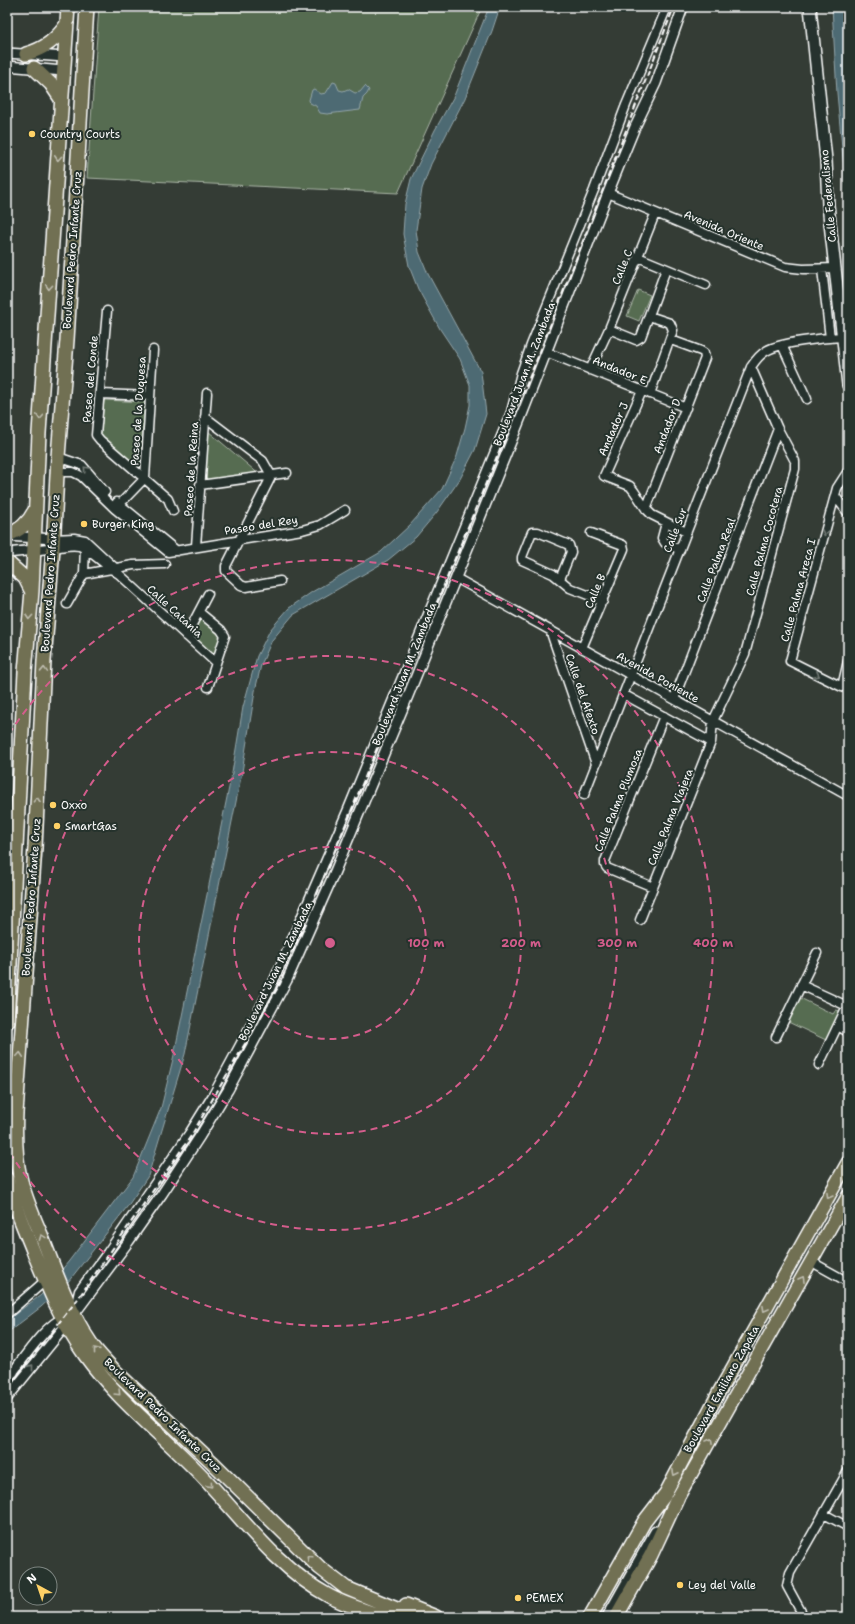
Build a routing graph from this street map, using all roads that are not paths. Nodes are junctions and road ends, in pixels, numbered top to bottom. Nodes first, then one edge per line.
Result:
1 (68, 7) edge
2 (87, 7) edge
3 (667, 7) edge
4 (683, 7) edge
5 (810, 7) edge
6 (67, 24) junction
7 (7, 53) edge
8 (26, 54) junction
9 (65, 57) junction
10 (7, 66) edge
11 (34, 68) junction
12 (63, 71) junction
13 (61, 99) junction
14 (608, 193) junction
15 (655, 214) junction
16 (638, 257) junction
17 (835, 268) junction
18 (666, 269) junction
19 (822, 269) junction
20 (706, 285) dead end
21 (107, 311) dead end
22 (649, 316) junction
23 (609, 329) junction
24 (842, 337) junction
25 (830, 338) junction
26 (670, 340) junction
27 (782, 345) junction
28 (153, 350) dead end
29 (546, 352) junction
30 (751, 367) junction
31 (590, 370) junction
32 (848, 385) edge
33 (646, 392) junction
34 (207, 393) dead end
35 (101, 394) junction
36 (150, 396) junction
37 (807, 399) dead end
38 (686, 408) junction
39 (205, 417) junction
40 (778, 429) junction
41 (58, 458) junction
42 (848, 471) edge
43 (57, 472) junction
44 (287, 473) dead end
45 (271, 475) junction
46 (145, 478) junction
47 (200, 485) junction
48 (835, 496) junction
49 (117, 507) junction
50 (646, 509) junction
51 (35, 510) junction
52 (345, 510) dead end
53 (173, 511) dead end
54 (848, 513) edge
55 (666, 522) junction
56 (686, 532) junction
57 (591, 533) dead end
58 (7, 535) edge
59 (238, 541) junction
60 (54, 543) junction
61 (33, 544) junction
62 (85, 544) junction
63 (196, 546) junction
64 (680, 550) junction
65 (7, 553) edge
66 (7, 562) edge
67 (165, 564) dead end
68 (116, 570) junction
69 (84, 574) junction
70 (456, 578) junction
71 (560, 579) junction
72 (280, 581) dead end
73 (32, 591) junction
74 (208, 594) dead end
75 (603, 601) junction
76 (67, 604) dead end
77 (199, 612) junction
78 (550, 630) junction
79 (186, 636) junction
80 (582, 648) junction
81 (848, 661) edge
82 (216, 664) junction
83 (631, 674) junction
84 (208, 687) dead end
85 (624, 694) junction
86 (674, 699) junction
87 (664, 716) junction
88 (713, 721) junction
89 (711, 742) junction
90 (596, 764) junction
91 (584, 795) dead end
92 (848, 796) edge
93 (653, 888) junction
94 (640, 920) dead end
95 (817, 953) dead end
96 (8, 984) edge
97 (801, 985) junction
98 (848, 1005) edge
99 (842, 1018) junction
100 (7, 1022) edge
101 (848, 1024) edge
102 (838, 1026) junction
103 (848, 1032) edge
104 (776, 1037) dead end
105 (819, 1065) dead end
106 (848, 1162) edge
107 (7, 1179) edge
108 (848, 1196) edge
109 (812, 1262) junction
110 (49, 1279) junction
111 (848, 1282) edge
112 (7, 1314) edge
113 (68, 1318) junction
114 (7, 1380) edge
115 (7, 1398) edge
116 (848, 1471) edge
117 (670, 1497) junction
118 (824, 1514) junction
119 (848, 1528) edge
120 (627, 1574) junction
121 (331, 1576) junction
122 (330, 1597) junction
123 (363, 1617) edge
124 (383, 1617) edge
125 (416, 1617) edge
126 (436, 1617) edge
127 (590, 1617) edge
128 (596, 1617) edge
129 (608, 1617) edge
130 (616, 1617) edge
131 (804, 1617) edge

1 - 6 highway, Boulevard Pedro Infante Cruz
2 - 41 highway, Boulevard Pedro Infante Cruz
3 - 113 street, Boulevard Juan M. Zambada
4 - 14 street, Boulevard Juan M. Zambada
5 - 17 main road, Calle Federalismo
6 - 8 highway
6 - 9 highway, Boulevard Pedro Infante Cruz
7 - 8 street
8 - 9 street
9 - 12 highway, Boulevard Pedro Infante Cruz
10 - 11 street
11 - 12 street
11 - 13 highway
12 - 13 highway, Boulevard Pedro Infante Cruz
13 -> 51 highway, Boulevard Pedro Infante Cruz
14 - 15 street, Avenida Oriente
14 - 29 street, Boulevard Juan M. Zambada
15 - 16 street, Calle C
15 - 19 street, Avenida Oriente
16 - 18 street
16 - 23 street, Calle C
17 - 19 street, Avenida Oriente
17 - 24 main road, Calle Federalismo
18 - 20 street
18 - 22 street
19 - 25 street
21 - 35 street, Paseo del Conde
22 - 23 street
22 - 26 street
23 - 31 street, Calle C
24 - 25 street, Calle Sur
24 - 32 main road, Calle Federalismo
25 - 27 street, Calle Sur
26 - 33 street, Andador J
26 - 38 street, Andador D
27 - 30 street, Calle Sur
27 - 37 street
28 - 36 street, Paseo de la Duquesa
29 - 31 street, Andador E
29 - 70 street, Boulevard Juan M. Zambada
30 - 40 street, Calle Palma Cocotera
30 - 56 street, Calle Sur
31 - 33 street, Andador E
33 - 38 street, Andador E
33 - 50 street, Andador J
34 - 39 street, Paseo de la Reina
35 - 36 street
35 - 46 street, Paseo del Conde
36 - 46 street, Paseo de la Duquesa
38 - 50 street, Andador D
39 - 45 street
39 - 47 street, Paseo de la Reina
40 - 86 street, Calle Palma Real
40 - 88 street, Calle Palma Cocotera
41 - 43 highway, Boulevard Pedro Infante Cruz
49 -> 41 street, Paseo del Rey
42 - 48 street, Calle Palma Areca I
43 - 49 street, Paseo del Rey
43 - 60 highway, Boulevard Pedro Infante Cruz
44 - 45 street
45 - 47 street
45 - 59 street
46 - 49 street, Paseo de la Duquesa
46 - 53 street, Paseo del Conde
47 - 63 street, Paseo de la Reina
48 - 54 street
48 -> 81 street, Calle Palma Areca I
49 - 63 street, Paseo del Rey
50 - 55 street
51 - 58 highway
51 - 61 highway, Boulevard Pedro Infante Cruz
52 - 59 street, Paseo del Rey
55 - 56 street
55 - 64 street
56 - 64 street, Calle Sur
57 - 75 street, Calle B
58 - 61 street
59 - 63 street, Paseo del Rey
59 - 72 street
60 - 61 street
60 - 62 street
110 -> 60 highway, Boulevard Pedro Infante Cruz
61 - 65 street
61 - 73 highway, Boulevard Pedro Infante Cruz
62 - 68 street, Calle Catania
62 - 69 street
64 - 83 street, Calle Sur
66 - 73 highway
67 - 68 street
68 - 69 street
68 - 79 street, Calle Catania
69 - 76 street
70 - 78 street, Avenida Poniente
70 - 113 street, Boulevard Juan M. Zambada
71 - 71 street
71 - 75 street
73 -> 96 highway, Boulevard Pedro Infante Cruz
74 - 77 street
75 - 80 street, Calle B
77 - 79 street
77 - 82 street
78 - 80 street, Avenida Poniente
78 - 90 street, Calle del Afexto
79 - 82 street, Calle Catania
80 - 83 street, Avenida Poniente
82 - 84 street
83 - 85 street, Calle Sur
83 - 86 street, Avenida Poniente
85 - 87 street
85 - 90 street, Calle Sur
86 - 88 street, Avenida Poniente
87 - 89 street
87 - 93 street, Calle Palma Plumosa
88 - 89 street, Calle Palma Viajera
88 - 92 street, Avenida Poniente
89 - 93 street, Calle Palma Viajera
90 - 91 street, Calle Sur
93 - 94 street, Calle Palma Viajera
95 - 97 street
96 - 100 highway, Boulevard Pedro Infante Cruz
97 - 98 street
97 - 104 street
98 - 99 street
99 - 101 street
99 - 102 street
102 - 103 street
102 - 105 street
106 -> 117 main road, Boulevard Emiliano Zapata
107 - 110 highway, Boulevard Pedro Infante Cruz
108 - 109 main road, Boulevard Emiliano Zapata
109 - 111 street
117 -> 109 main road, Boulevard Emiliano Zapata
110 - 112 street
110 - 113 highway, Boulevard Pedro Infante Cruz
110 - 113 highway, Boulevard Pedro Infante Cruz
113 - 114 street, Boulevard Juan M. Zambada
115 -> 113 street, Boulevard Juan M. Zambada
121 -> 113 highway, Boulevard Pedro Infante Cruz
113 -> 122 highway, Boulevard Pedro Infante Cruz
116 - 118 street
117 - 120 main road, Boulevard Emiliano Zapata
117 - 127 highway
117 - 130 highway
118 - 119 street
118 - 131 street
120 - 128 main road, Boulevard Emiliano Zapata
120 - 129 main road, Boulevard Emiliano Zapata
121 - 125 highway, Boulevard Pedro Infante Cruz
121 - 126 highway
122 - 123 highway
122 - 124 highway, Boulevard Pedro Infante Cruz

